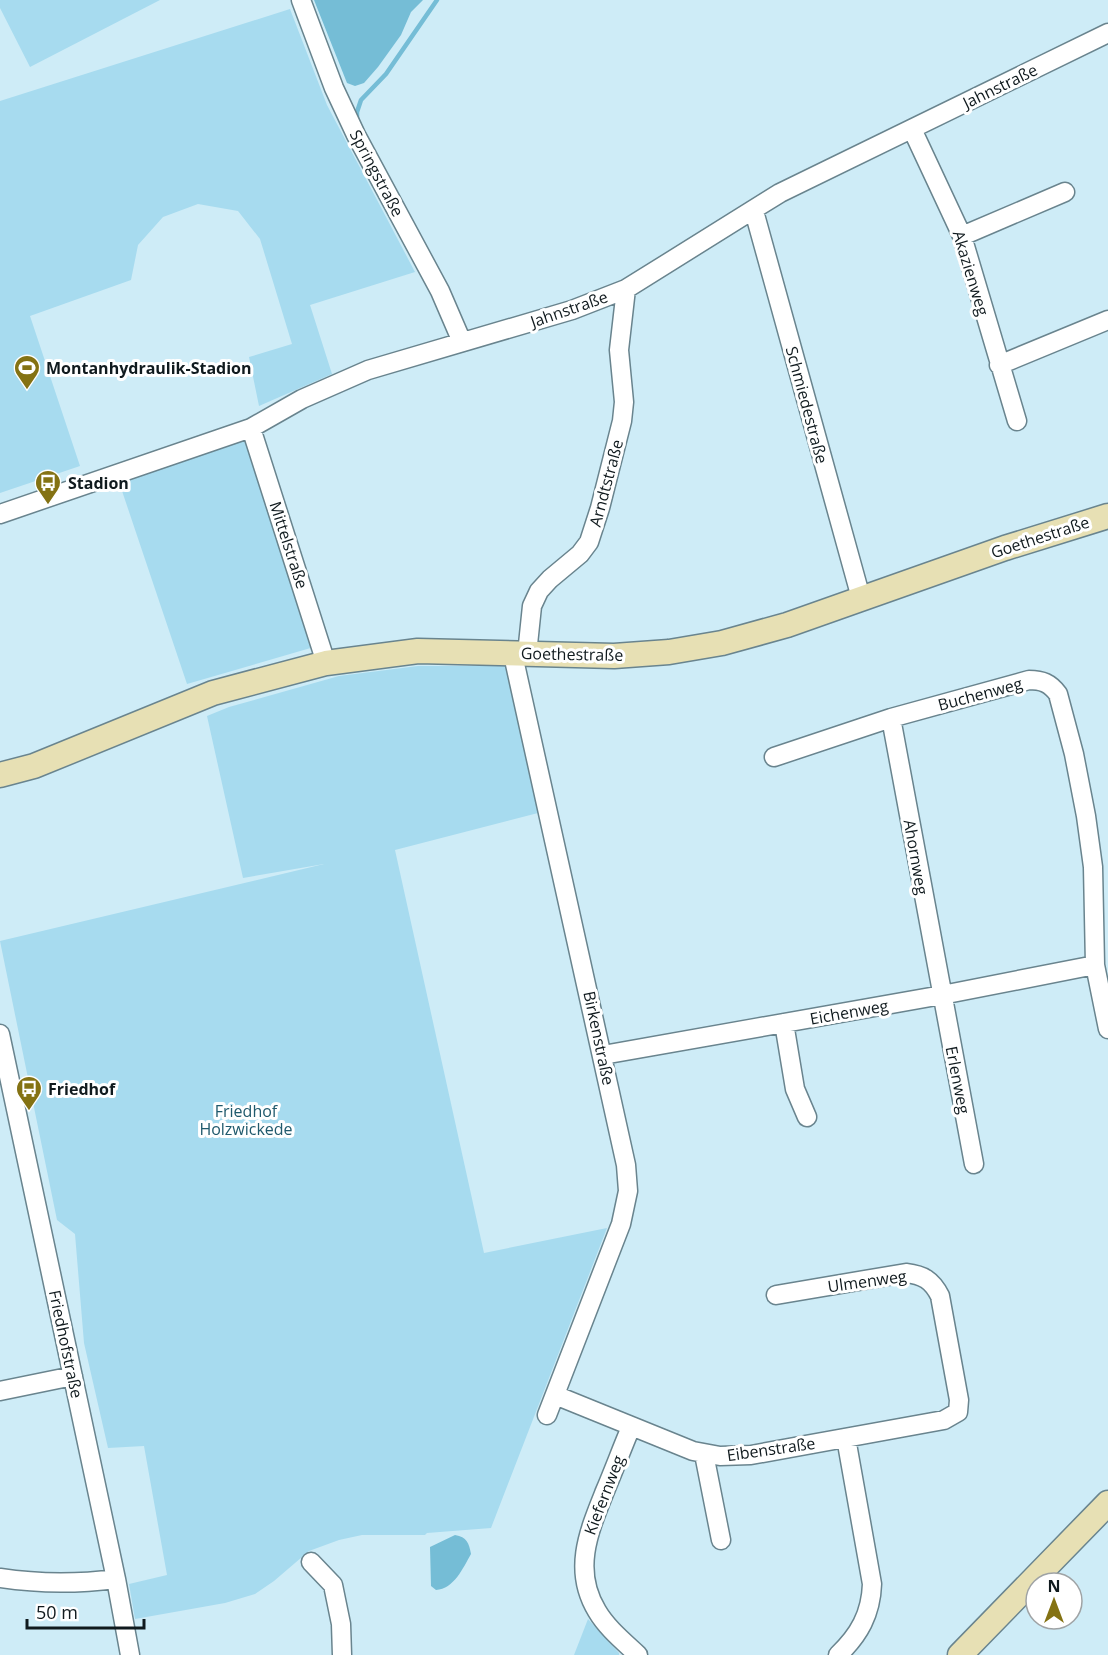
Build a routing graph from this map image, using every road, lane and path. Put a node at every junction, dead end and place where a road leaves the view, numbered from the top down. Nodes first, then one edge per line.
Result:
1 (301, 0) edge
2 (1108, 33) edge
3 (912, 129) junction
4 (1065, 192) dead end
5 (754, 211) junction
6 (962, 236) junction
7 (626, 289) junction
8 (1108, 320) edge
9 (462, 342) junction
10 (999, 365) junction
11 (1017, 421) dead end
12 (251, 428) junction
13 (0, 514) edge
14 (1108, 516) edge
15 (861, 598) junction
16 (521, 653) junction
17 (326, 663) junction
18 (891, 718) junction
19 (774, 757) dead end
20 (34, 766) junction
21 (0, 775) edge
22 (0, 785) edge
23 (1095, 965) junction
24 (942, 995) junction
25 (784, 1023) junction
26 (1108, 1029) edge
27 (0, 1034) edge
28 (603, 1055) junction
29 (807, 1117) dead end
30 (974, 1164) dead end
31 (776, 1295) dead end
32 (73, 1376) junction
33 (0, 1391) edge
34 (555, 1395) junction
35 (958, 1412) joint
36 (547, 1415) dead end
37 (631, 1426) junction
38 (846, 1437) junction
39 (704, 1454) junction
40 (1108, 1503) edge
41 (722, 1540) dead end
42 (311, 1562) dead end
43 (0, 1578) edge
44 (116, 1579) junction
45 (130, 1655) edge
46 (342, 1655) edge
47 (638, 1655) edge
48 (838, 1655) edge
49 (960, 1655) edge

1 - 9 street, Springstraße
2 - 3 street, Jahnstraße
3 - 5 street, Jahnstraße
3 - 6 street, Akazienweg
4 - 6 street
5 - 7 street, Jahnstraße
5 - 15 street, Schmiedestraße
6 - 10 street, Akazienweg
7 - 9 street, Jahnstraße
7 - 16 street, Arndtstraße
8 - 10 street
9 - 12 street, Jahnstraße
10 - 11 street, Akazienweg
12 - 13 street, Jahnstraße
12 - 17 street, Mittelstraße
14 - 15 main road, Goethestraße
15 - 16 main road, Goethestraße
16 - 17 main road, Goethestraße
16 - 28 street, Birkenstraße
17 - 20 main road, Goethestraße
18 - 19 street, Buchenweg
18 - 23 street, Buchenweg
18 - 24 street, Ahornweg
20 - 21 main road, Goethestraße
20 - 22 main road, Goethestraße
23 - 24 street, Eichenweg
23 - 26 street
24 - 25 street, Eichenweg
24 - 30 street, Erlenweg
25 - 28 street, Eichenweg
25 - 29 street
27 - 32 street, Friedhofstraße
28 - 34 street, Birkenstraße
31 - 35 street, Ulmenweg
32 - 33 street
32 - 44 street, Friedhofstraße
34 - 36 street, Birkenstraße
34 - 37 street, Eibenstraße
35 - 38 street, Eibenstraße
37 - 39 street, Eibenstraße
37 - 47 street, Kiefernweg
38 - 39 street, Eibenstraße
38 - 48 street
39 - 41 street
40 - 49 main road
42 - 46 street
43 - 44 street
44 - 45 street, Friedhofstraße

